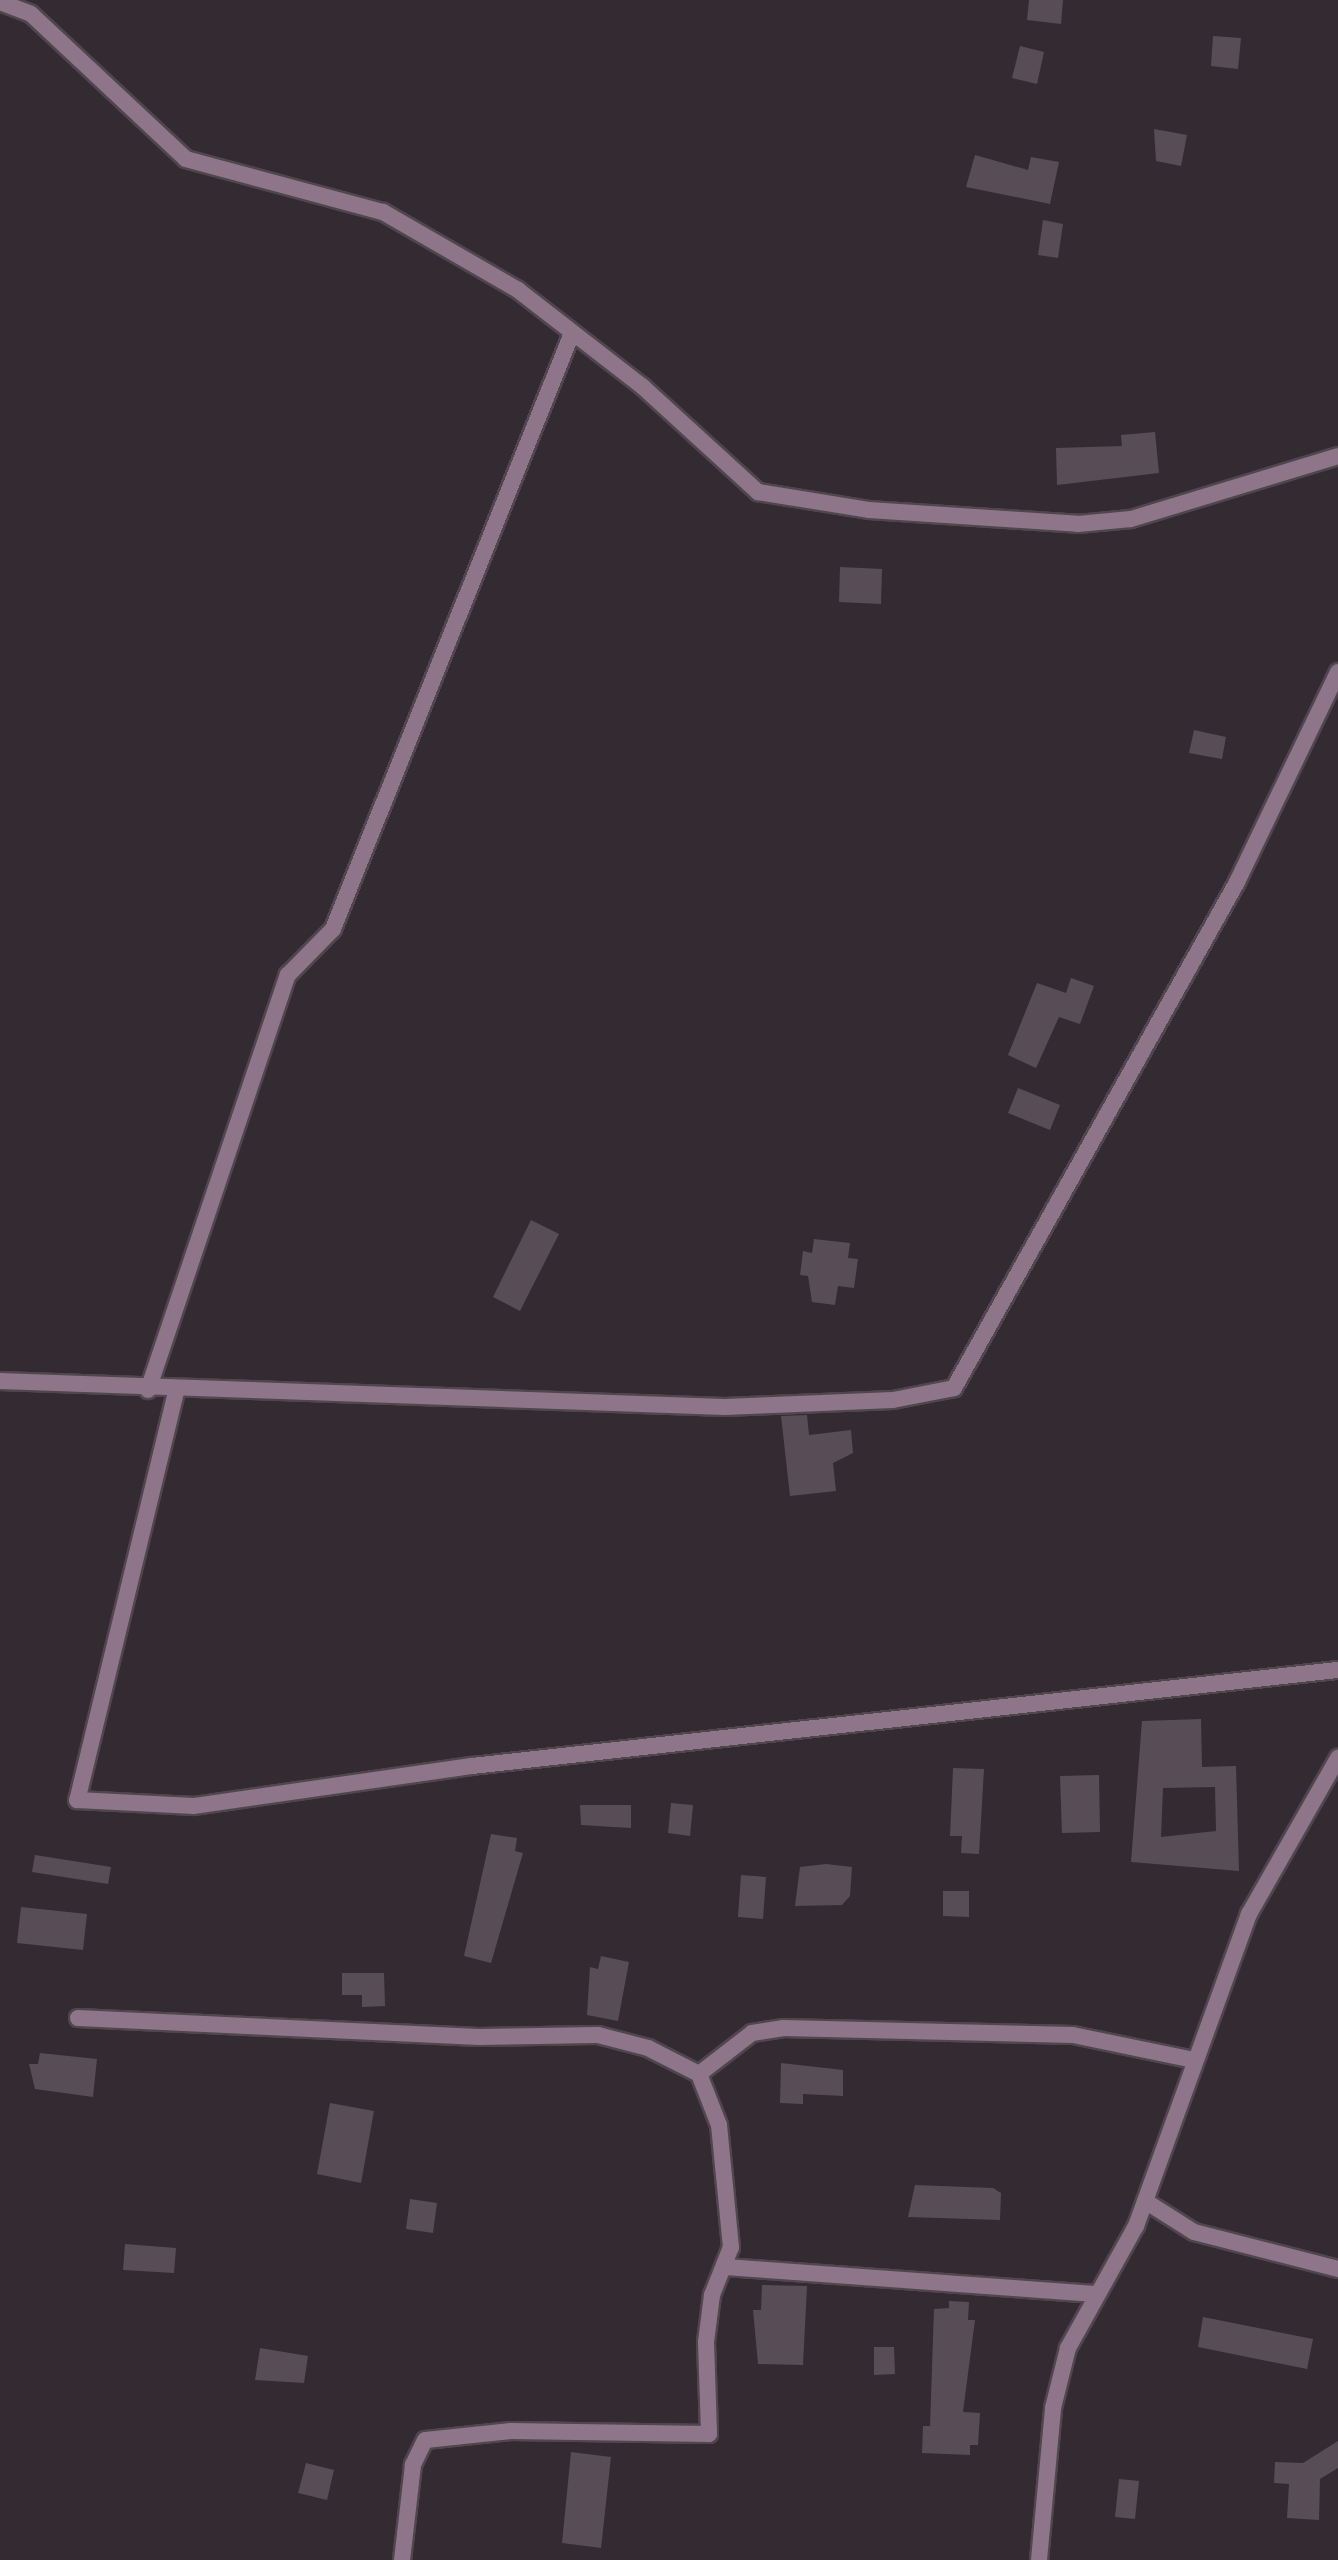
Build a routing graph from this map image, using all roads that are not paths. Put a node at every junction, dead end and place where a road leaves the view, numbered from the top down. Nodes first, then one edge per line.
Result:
1 (0, 2) edge
2 (572, 333) junction
3 (1338, 456) edge
4 (1338, 672) edge
5 (0, 1381) edge
6 (148, 1390) junction
7 (176, 1392) junction
8 (1338, 1670) edge
9 (1338, 1758) edge
10 (78, 2018) dead end
11 (1194, 2060) junction
12 (699, 2074) junction
13 (1145, 2201) junction
14 (727, 2267) junction
15 (1338, 2269) edge
16 (1094, 2294) junction
17 (402, 2560) edge
18 (1039, 2560) edge

1 - 2 street
2 - 3 street
2 - 6 street
4 - 7 street
5 - 6 street
6 - 7 street
7 - 8 street
9 - 11 street
10 - 12 street
11 - 12 street
11 - 13 street
12 - 14 street
13 - 15 street
13 - 16 street
14 - 16 street
14 - 17 street
16 - 18 street

